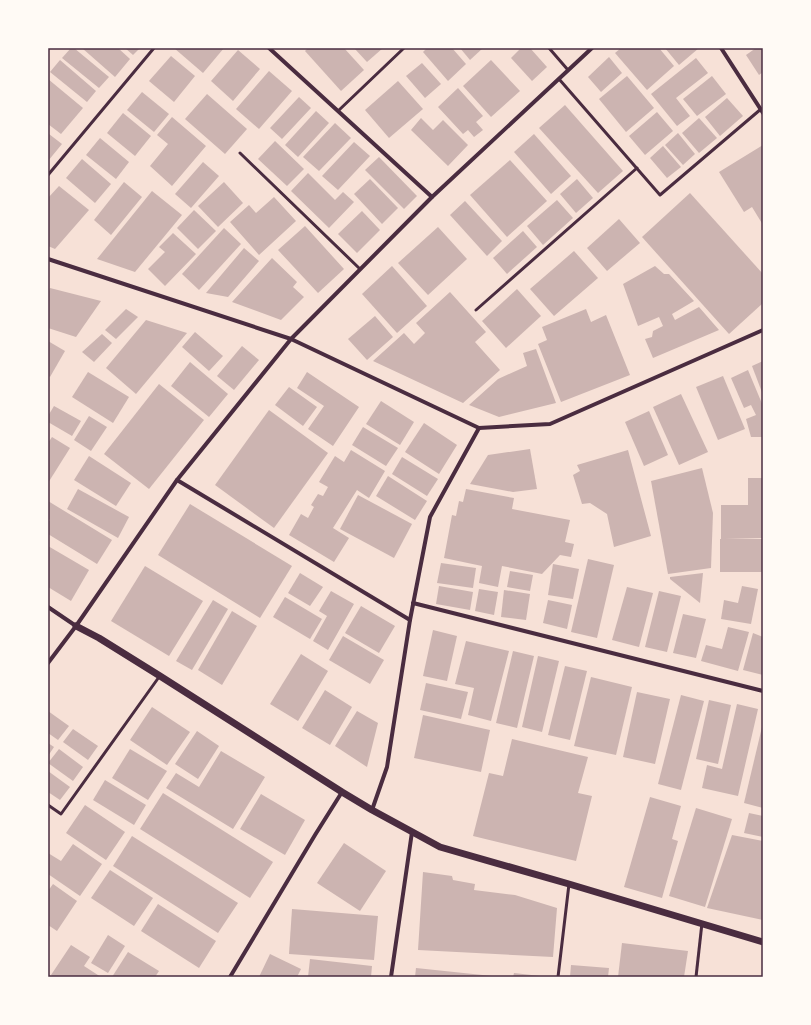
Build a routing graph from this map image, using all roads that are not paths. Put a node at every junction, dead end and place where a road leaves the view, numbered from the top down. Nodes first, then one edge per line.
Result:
1 (154, 48) edge
2 (269, 48) edge
3 (404, 48) edge
4 (549, 48) edge
5 (592, 48) edge
6 (721, 48) edge
7 (568, 70) junction
8 (559, 79) junction
9 (338, 111) junction
10 (762, 111) edge
11 (240, 153) dead end
12 (637, 168) junction
13 (48, 175) edge
14 (432, 197) junction
15 (48, 259) edge
16 (360, 269) junction
17 (476, 310) dead end
18 (763, 330) edge
19 (291, 340) junction
20 (479, 428) junction
21 (177, 480) junction
22 (413, 603) junction
23 (48, 607) edge
24 (410, 620) junction
25 (76, 626) junction
26 (48, 662) edge
27 (160, 676) junction
28 (763, 690) edge
29 (342, 792) junction
30 (48, 806) edge
31 (372, 810) junction
32 (412, 832) junction
33 (569, 884) junction
34 (702, 923) junction
35 (763, 942) edge
36 (230, 977) edge
37 (391, 977) edge
38 (558, 977) edge
39 (696, 977) edge

1 - 13 lane
2 - 9 street
3 - 9 lane
4 - 7 lane
5 - 7 street
6 - 10 street
7 - 8 street
8 - 12 lane
8 - 14 street
9 - 14 street
10 - 12 lane
11 - 16 lane
12 - 17 lane
14 - 16 street
15 - 19 street
16 - 19 street
18 - 20 street
19 - 20 street
19 - 21 street
20 - 22 street
21 - 24 street
21 - 25 street
22 - 24 street
22 - 28 street
23 - 25 street
24 - 31 street
25 - 26 street
25 - 27 street
27 - 29 street
27 - 30 lane
29 - 31 street
29 - 36 street
31 - 32 street
32 - 33 street
32 - 37 street
33 - 34 street
33 - 38 lane
34 - 35 street
34 - 39 lane

